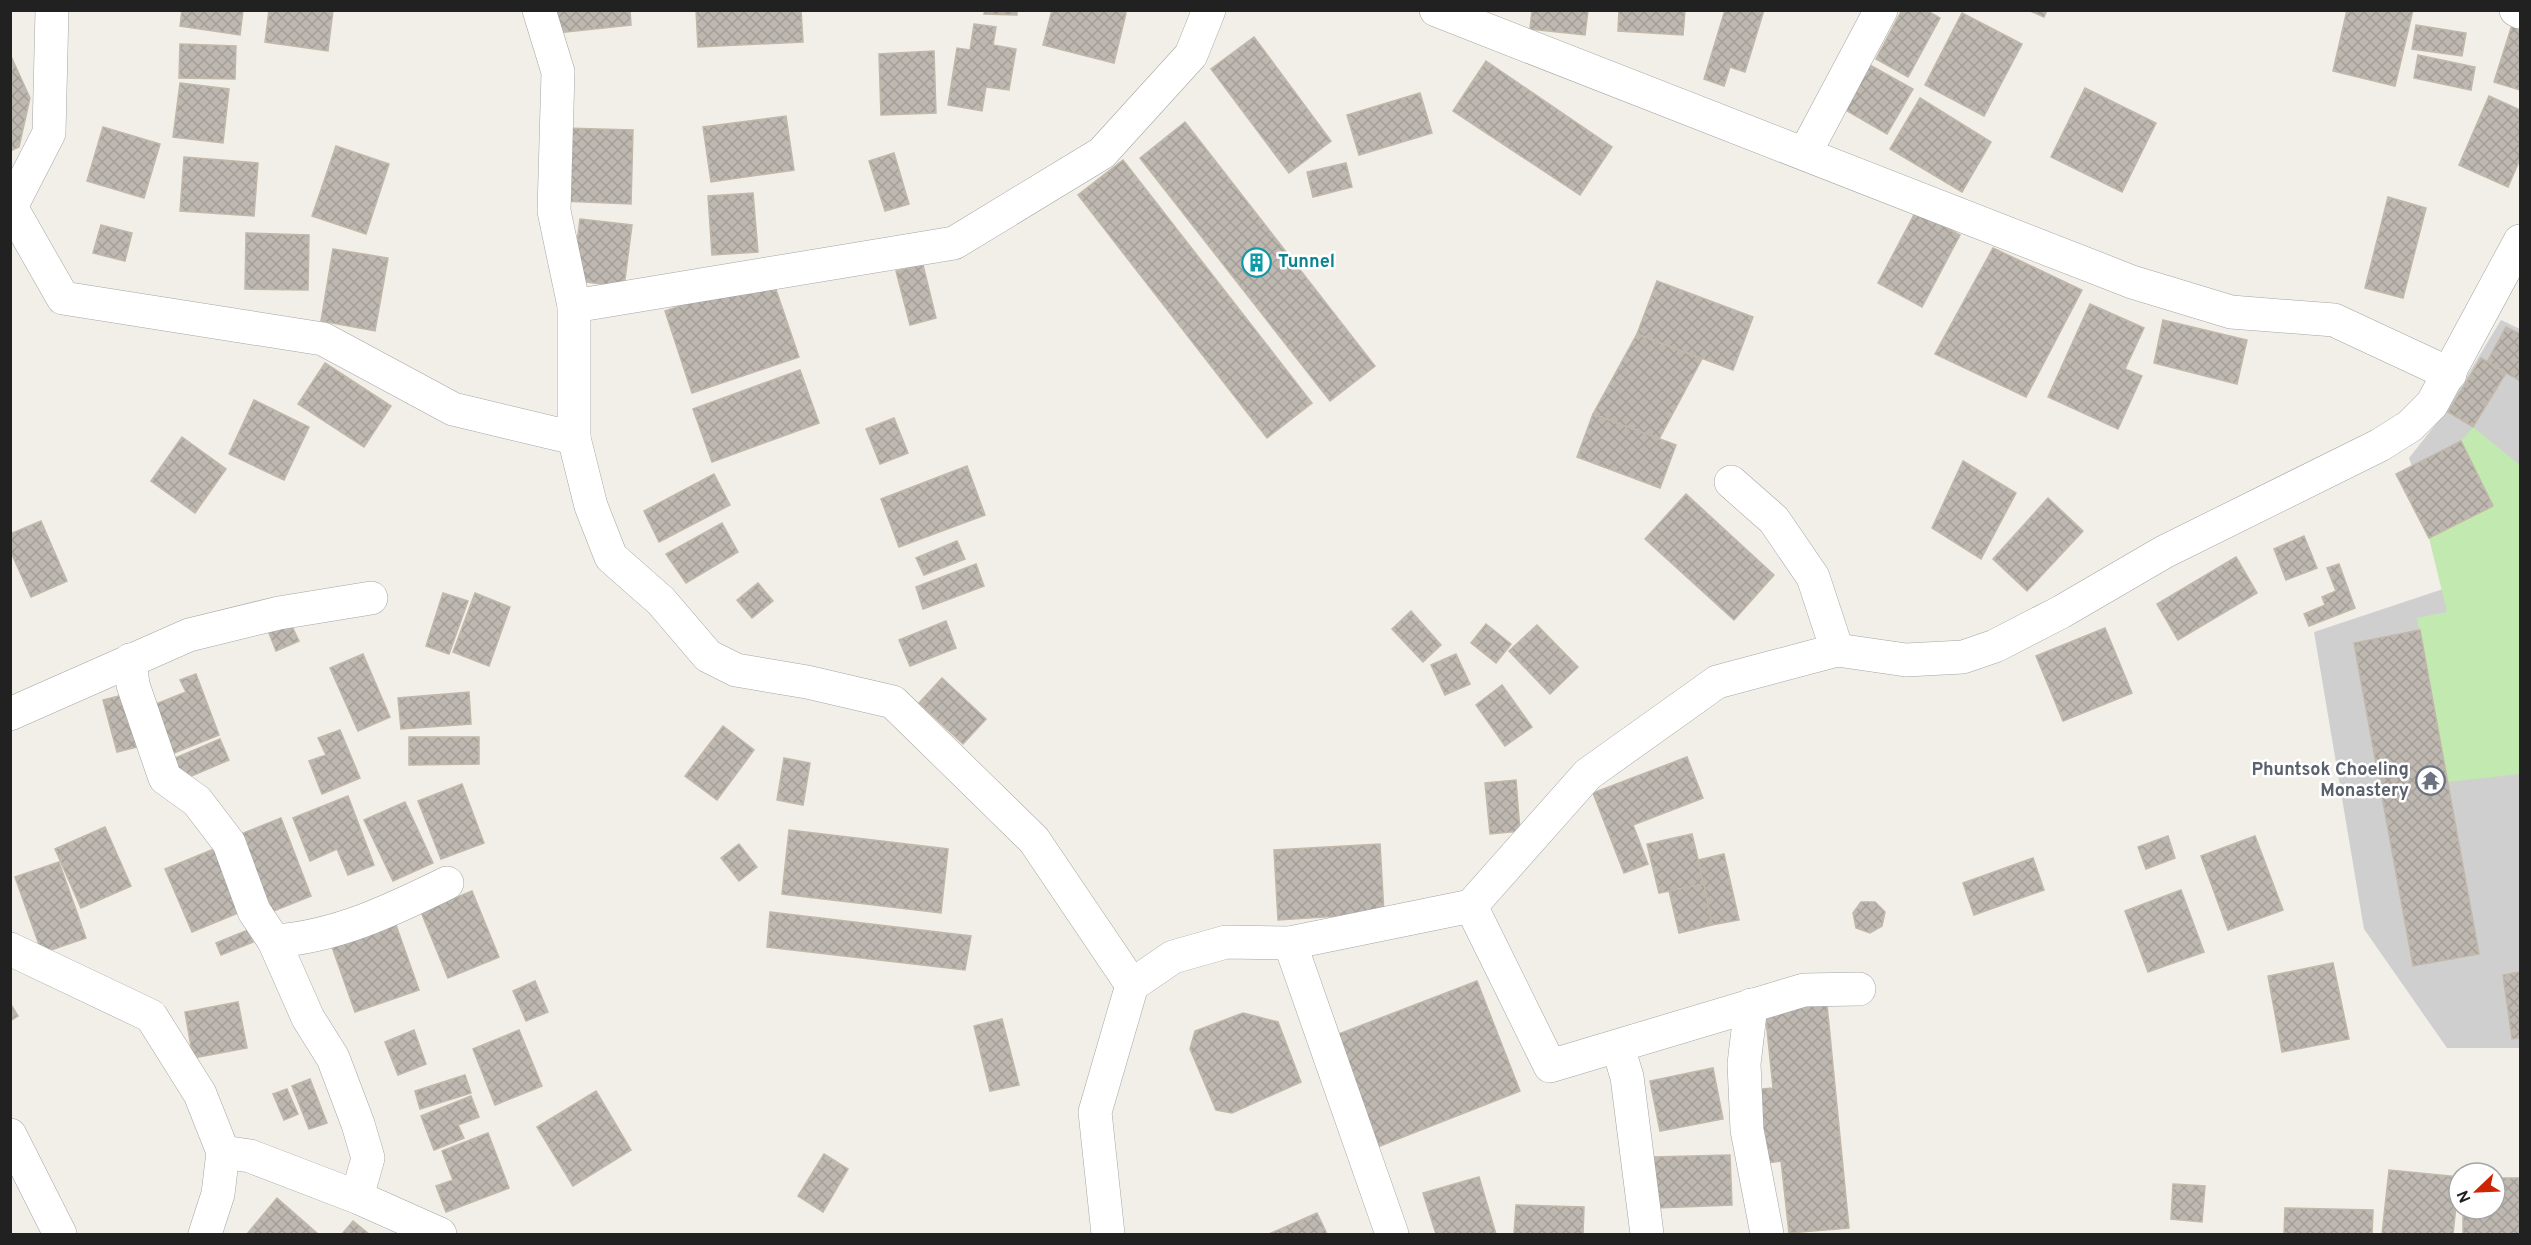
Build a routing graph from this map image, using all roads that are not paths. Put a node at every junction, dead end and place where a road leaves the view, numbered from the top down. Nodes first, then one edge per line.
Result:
1 (52, 10) edge
2 (539, 10) edge
3 (1209, 10) edge
4 (1436, 10) edge
5 (1881, 10) edge
6 (1502, 23) edge
7 (1805, 153) junction
8 (11, 206) edge
9 (2520, 241) edge
10 (574, 306) junction
11 (2450, 374) junction
12 (573, 438) junction
13 (1731, 482) dead end
14 (371, 597) dead end
15 (1837, 650) junction
16 (130, 660) junction
17 (10, 714) edge
18 (447, 884) dead end
19 (1471, 906) junction
20 (274, 941) junction
21 (1290, 943) junction
22 (10, 949) edge
23 (1132, 985) junction
24 (1858, 989) dead end
25 (1751, 1005) junction
26 (1618, 1047) junction
27 (10, 1135) edge
28 (223, 1152) junction
29 (357, 1197) junction
30 (60, 1234) edge
31 (205, 1234) edge
32 (440, 1234) edge
33 (1108, 1234) edge
34 (1392, 1234) edge
35 (1647, 1234) edge
36 (1767, 1234) edge

1 - 8 street
2 - 10 street
3 - 10 street
4 - 6 street
5 - 7 street
6 - 7 street
7 - 11 street
8 - 12 street
9 - 11 street
10 - 12 street
11 - 15 street
12 - 23 street
13 - 15 street
14 - 16 street
15 - 19 street
16 - 17 street
16 - 20 street
18 - 20 street
19 - 21 street
19 - 26 street
20 - 29 street
21 - 23 street
21 - 34 street
22 - 28 street
23 - 33 street
24 - 25 street
25 - 26 street
25 - 36 street
26 - 35 street
27 - 30 street
28 - 29 street
28 - 31 street
29 - 32 street

